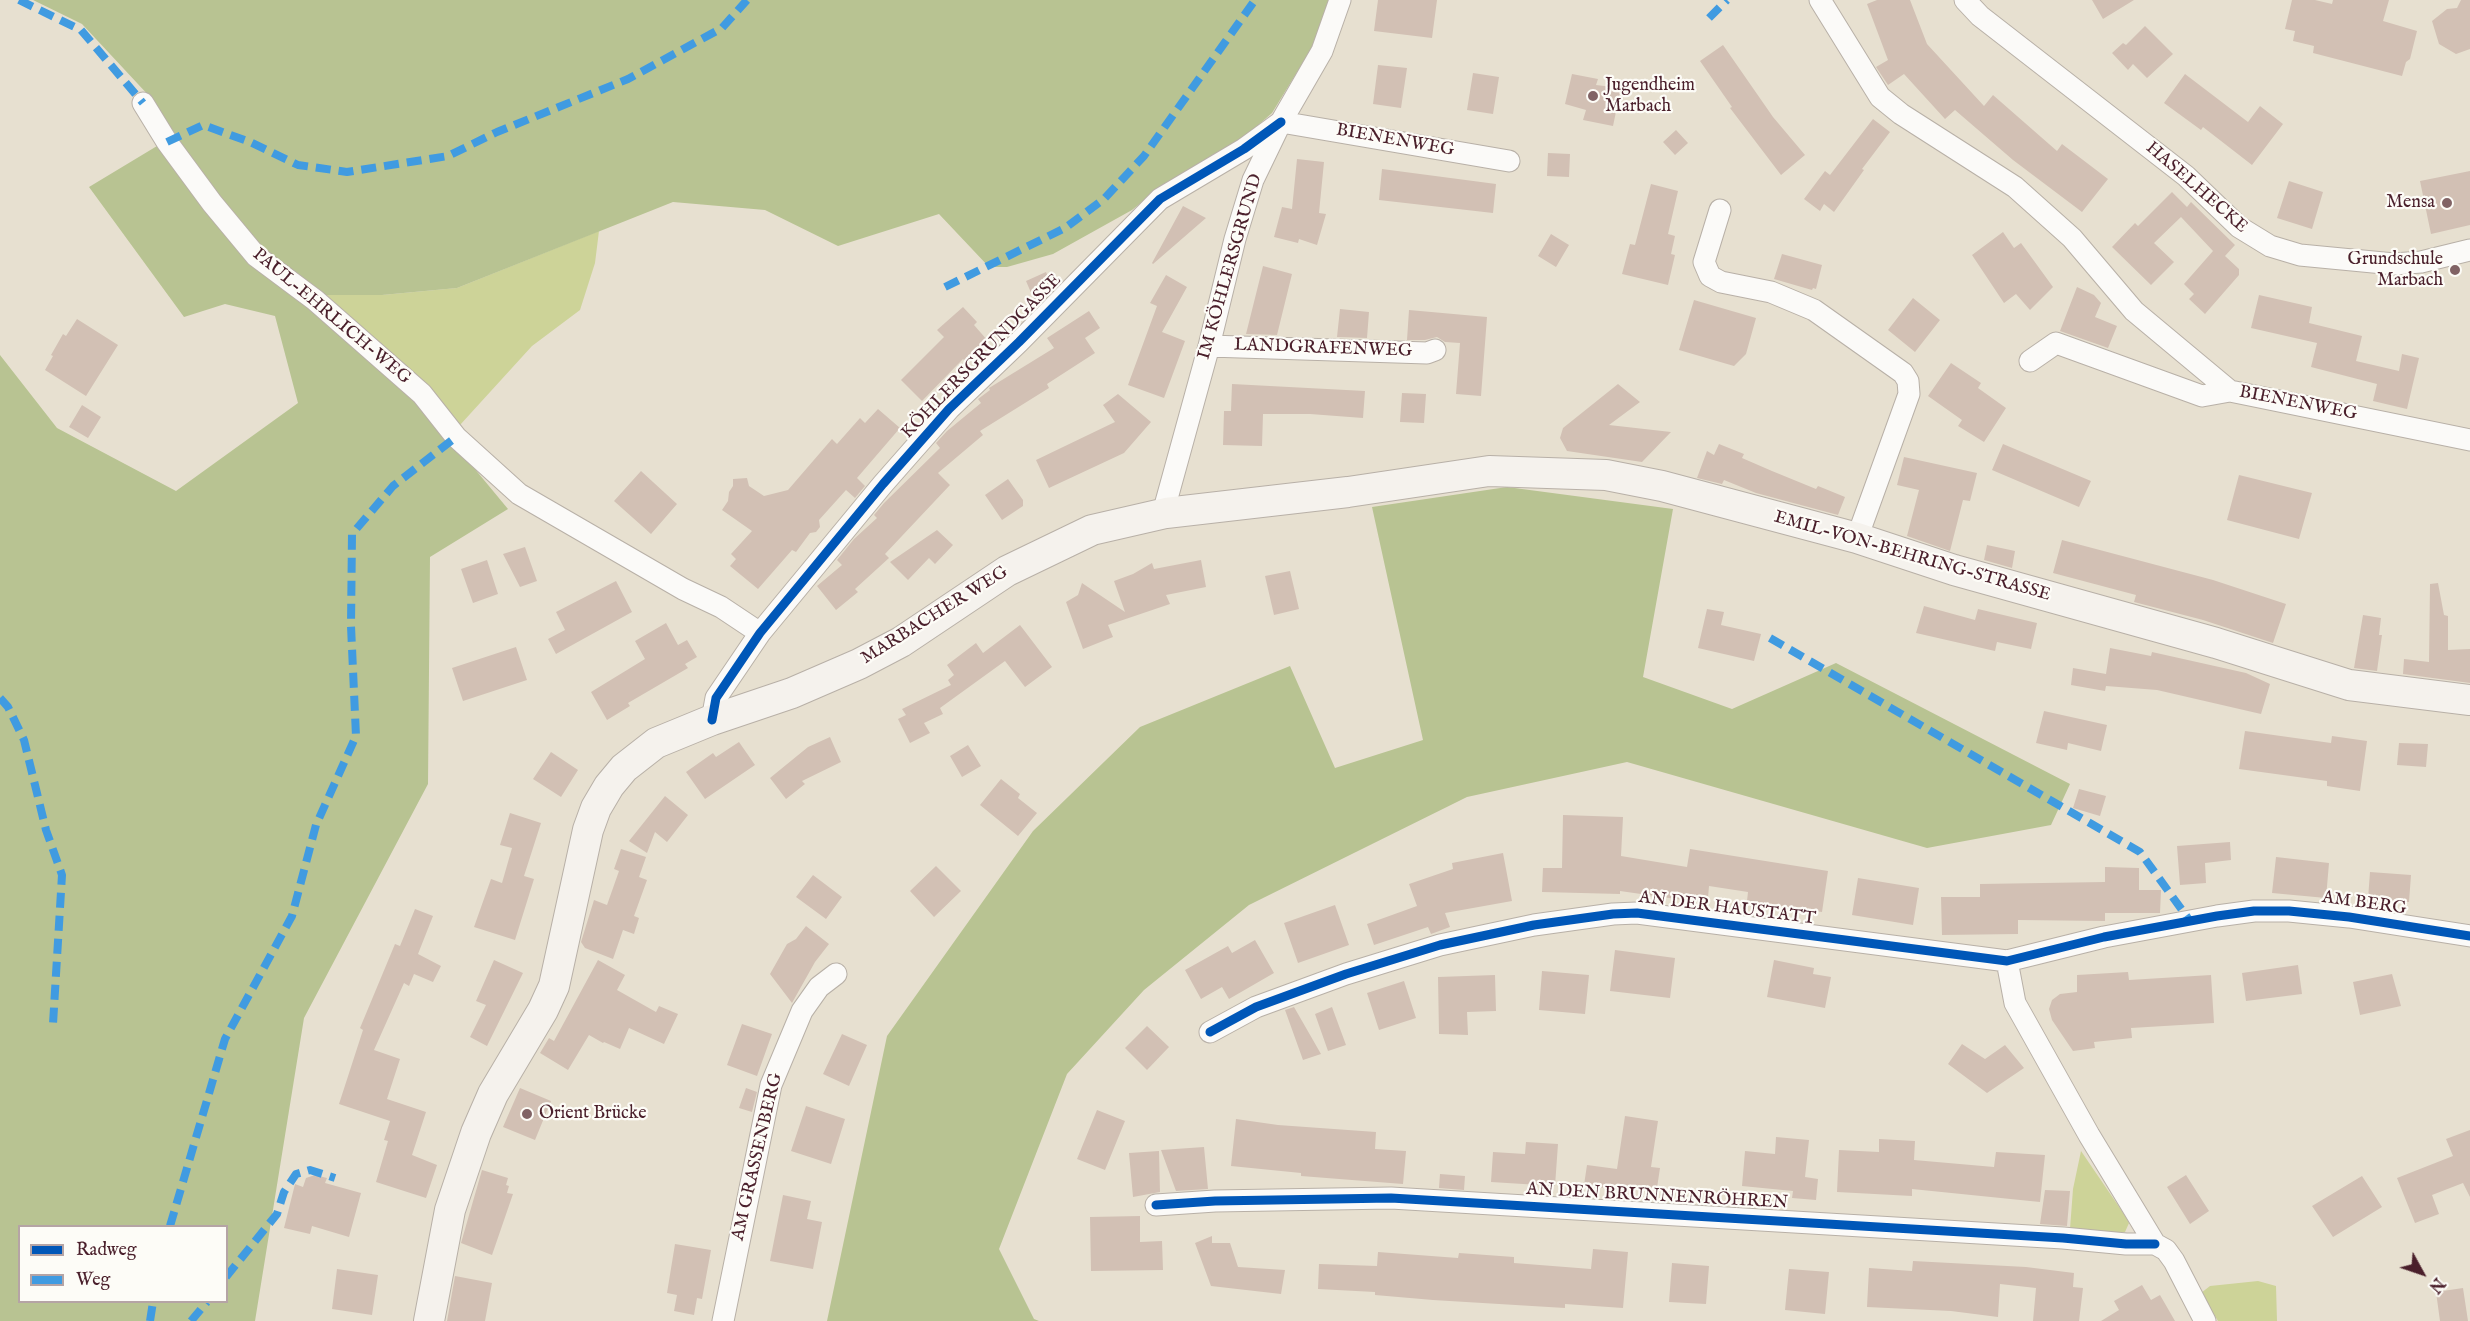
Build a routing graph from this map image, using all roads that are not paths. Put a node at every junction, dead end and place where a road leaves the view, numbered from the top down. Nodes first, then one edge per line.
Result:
1 (1340, 0) edge
2 (1820, 0) edge
3 (1965, 0) edge
4 (143, 103) dead end
5 (1281, 122) junction
6 (1509, 161) dead end
7 (1720, 210) dead end
8 (2470, 250) edge
9 (1209, 346) junction
10 (1435, 350) dead end
11 (2030, 361) dead end
12 (2230, 391) junction
13 (2470, 440) edge
14 (1348, 492) joint
15 (1166, 513) junction
16 (1857, 538) junction
17 (760, 633) junction
18 (2470, 700) edge
19 (712, 720) junction
20 (2254, 911) joint
21 (2470, 936) edge
22 (2007, 960) junction
23 (836, 974) dead end
24 (1210, 1032) dead end
25 (1156, 1205) dead end
26 (2155, 1244) junction
27 (429, 1321) edge
28 (723, 1321) edge
29 (2205, 1321) edge

1 - 5 street, IM KÖHLERSGRUND
2 - 12 street
3 - 8 street, HASELHECKE
4 - 17 street, PAUL-EHRLICH-WEG
5 - 6 street, BIENENWEG
5 - 9 street, IM KÖHLERSGRUND
5 - 17 street, KÖHLERSGRUNDGASSE
7 - 16 street
9 - 10 street, LANDGRAFENWEG
9 - 15 street, IM KÖHLERSGRUND
11 - 12 street, BIENENWEG
12 - 13 street, BIENENWEG
14 - 15 main road, MARBACHER WEG
14 - 16 main road, EMIL-VON-BEHRING-STRASSE
15 - 19 main road, MARBACHER WEG
16 - 18 main road, EMIL-VON-BEHRING-STRASSE
17 - 19 street, KÖHLERSGRUNDGASSE
19 - 27 main road, MARBACHER WEG
20 - 21 street, AM BERG
20 - 22 street, AN DER HAUSTATT
22 - 24 street, AN DER HAUSTATT
22 - 26 street
23 - 28 street, AM GRASSENBERG
25 - 26 street, AN DEN BRUNNENRÖHREN
26 - 29 street

